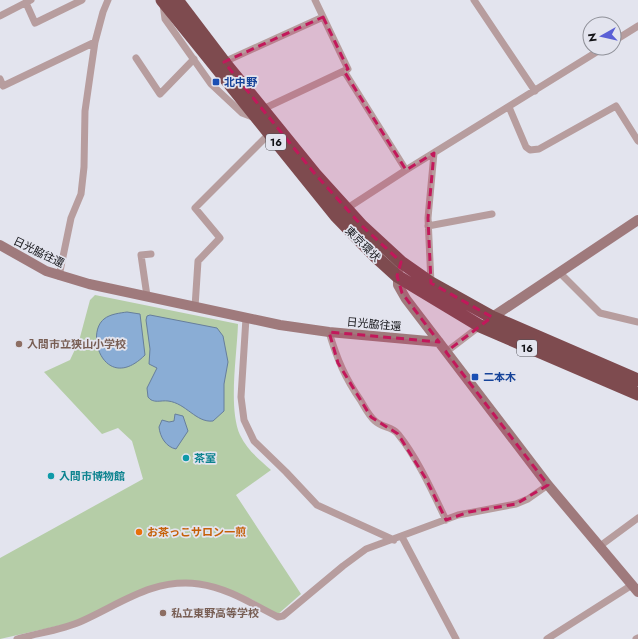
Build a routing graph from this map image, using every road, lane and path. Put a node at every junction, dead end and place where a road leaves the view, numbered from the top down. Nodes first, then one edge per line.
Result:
1 (82, 0) edge
2 (108, 0) edge
3 (162, 0) edge
4 (177, 0) edge
5 (315, 0) edge
6 (474, 0) edge
7 (29, 1) edge
8 (0, 16) edge
9 (323, 17) junction
10 (638, 26) edge
11 (622, 36) edge
12 (95, 42) junction
13 (590, 56) edge
14 (136, 58) dead end
15 (194, 59) junction
16 (224, 62) junction
17 (344, 71) junction
18 (0, 79) edge
19 (535, 91) junction
20 (509, 107) junction
21 (260, 114) junction
22 (270, 134) junction
23 (638, 141) edge
24 (434, 153) junction
25 (406, 170) junction
26 (346, 208) junction
27 (492, 214) dead end
28 (638, 220) edge
29 (428, 226) junction
30 (0, 246) edge
31 (151, 254) dead end
32 (401, 262) junction
33 (559, 272) junction
34 (59, 276) junction
35 (397, 276) junction
36 (431, 283) junction
37 (147, 296) junction
38 (195, 307) junction
39 (492, 317) junction
40 (246, 318) junction
41 (638, 322) edge
42 (480, 326) junction
43 (329, 332) junction
44 (439, 342) junction
45 (446, 352) junction
46 (638, 380) edge
47 (638, 394) edge
48 (548, 486) junction
49 (638, 518) edge
50 (446, 520) junction
51 (398, 538) junction
52 (600, 546) junction
53 (635, 588) edge
54 (17, 639) edge
55 (456, 639) edge
56 (547, 639) edge

1 - 7 street
2 - 12 street
3 - 15 street
3 - 21 highway, 東京環状 / 16
4 - 16 highway, 東京環状 / 16
5 - 9 street
6 - 19 street
7 - 8 street
9 - 16 street
9 - 17 street
10 - 11 street
12 - 18 street
12 - 34 street
13 - 19 street
14 - 15 street
15 - 21 street
16 - 21 highway, 東京環状 / 16
17 - 21 street
17 - 25 street
19 - 20 street
20 - 23 street
20 - 24 street
21 - 22 highway, 東京環状 / 16
21 - 26 highway, 東京環状 / 16
22 - 35 highway, 東京環状 / 16
22 - 38 street
24 - 25 street
24 - 29 street
25 - 26 street
26 - 32 highway, 東京環状 / 16
27 - 29 street
28 - 33 street
29 - 36 street
30 - 34 street, 日光脇往還
31 - 37 street
32 - 35 street
32 - 36 highway, 東京環状 / 16
33 - 39 street
33 - 41 street
34 - 37 street, 日光脇往還
35 - 42 highway, 東京環状 / 16
35 - 44 street
36 - 39 highway, 東京環状 / 16
37 - 38 street, 日光脇往還
38 - 40 street, 日光脇往還
39 - 42 street
39 - 46 highway, 東京環状 / 16
40 - 43 street, 日光脇往還
40 - 51 street
42 - 45 street
42 - 47 highway, 東京環状 / 16
43 - 44 street, 日光脇往還
43 - 50 street
44 - 45 street
45 - 48 street
48 - 50 street
48 - 52 street
49 - 52 street
50 - 51 street
51 - 54 street
51 - 55 street
52 - 53 street
53 - 56 street

